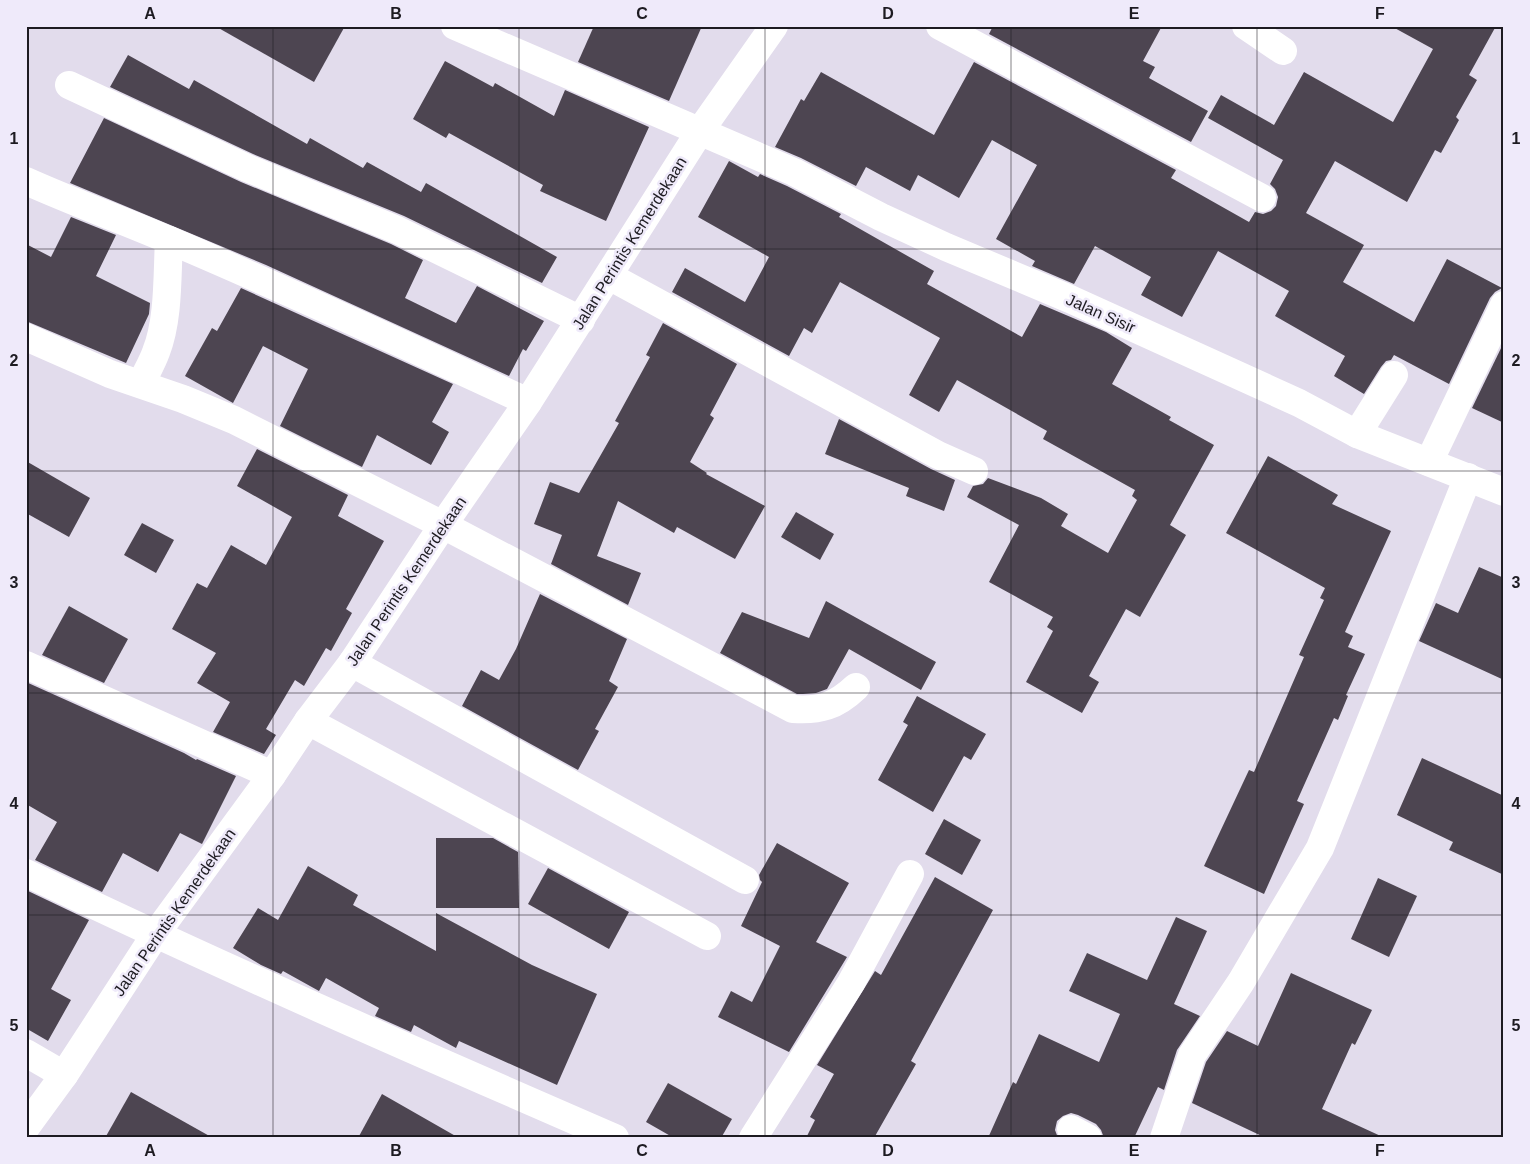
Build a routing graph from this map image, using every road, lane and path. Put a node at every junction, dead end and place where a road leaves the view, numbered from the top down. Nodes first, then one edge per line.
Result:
1 (455, 26) edge
2 (774, 26) edge
3 (940, 26) edge
4 (1246, 26) edge
5 (1283, 51) dead end
6 (69, 85) dead end
7 (700, 131) junction
8 (26, 181) edge
9 (1262, 198) dead end
10 (169, 240) junction
11 (609, 276) junction
12 (1504, 305) edge
13 (581, 320) junction
14 (26, 337) edge
15 (1394, 375) dead end
16 (141, 384) junction
17 (528, 402) junction
18 (1357, 434) junction
19 (1429, 462) junction
20 (974, 471) dead end
21 (1468, 477) junction
22 (1504, 492) edge
23 (442, 525) junction
24 (352, 663) junction
25 (26, 665) edge
26 (856, 687) dead end
27 (308, 721) junction
28 (272, 775) junction
29 (26, 873) edge
30 (910, 874) dead end
31 (745, 880) dead end
32 (155, 935) junction
33 (707, 936) dead end
34 (26, 1053) edge
35 (64, 1075) junction
36 (26, 1127) edge
37 (615, 1138) edge
38 (753, 1138) edge
39 (1164, 1138) edge

1 - 7 street, Jalan Sisir
2 - 7 street, Jalan Perintis Kemerdekaan
3 - 9 street
4 - 5 street
6 - 13 street
7 - 11 street, Jalan Perintis Kemerdekaan
7 - 18 street, Jalan Sisir
8 - 10 street
10 - 16 street
10 - 17 street
11 - 13 street, Jalan Perintis Kemerdekaan
11 - 20 street
12 - 19 street
13 - 17 street, Jalan Perintis Kemerdekaan
14 - 16 street
15 - 18 street
16 - 23 street
17 - 23 street, Jalan Perintis Kemerdekaan
18 - 19 street, Jalan Sisir
19 - 21 street, Jalan Sisir
21 - 22 street, Jalan Sisir
21 - 39 street
23 - 24 street, Jalan Perintis Kemerdekaan
23 - 26 street
24 - 27 street, Jalan Perintis Kemerdekaan
24 - 31 street
25 - 28 street
27 - 28 street, Jalan Perintis Kemerdekaan
27 - 33 street
28 - 32 street, Jalan Perintis Kemerdekaan
29 - 32 street
30 - 38 street
32 - 35 street, Jalan Perintis Kemerdekaan
32 - 37 street
34 - 35 street
35 - 36 street, Jalan Perintis Kemerdekaan

